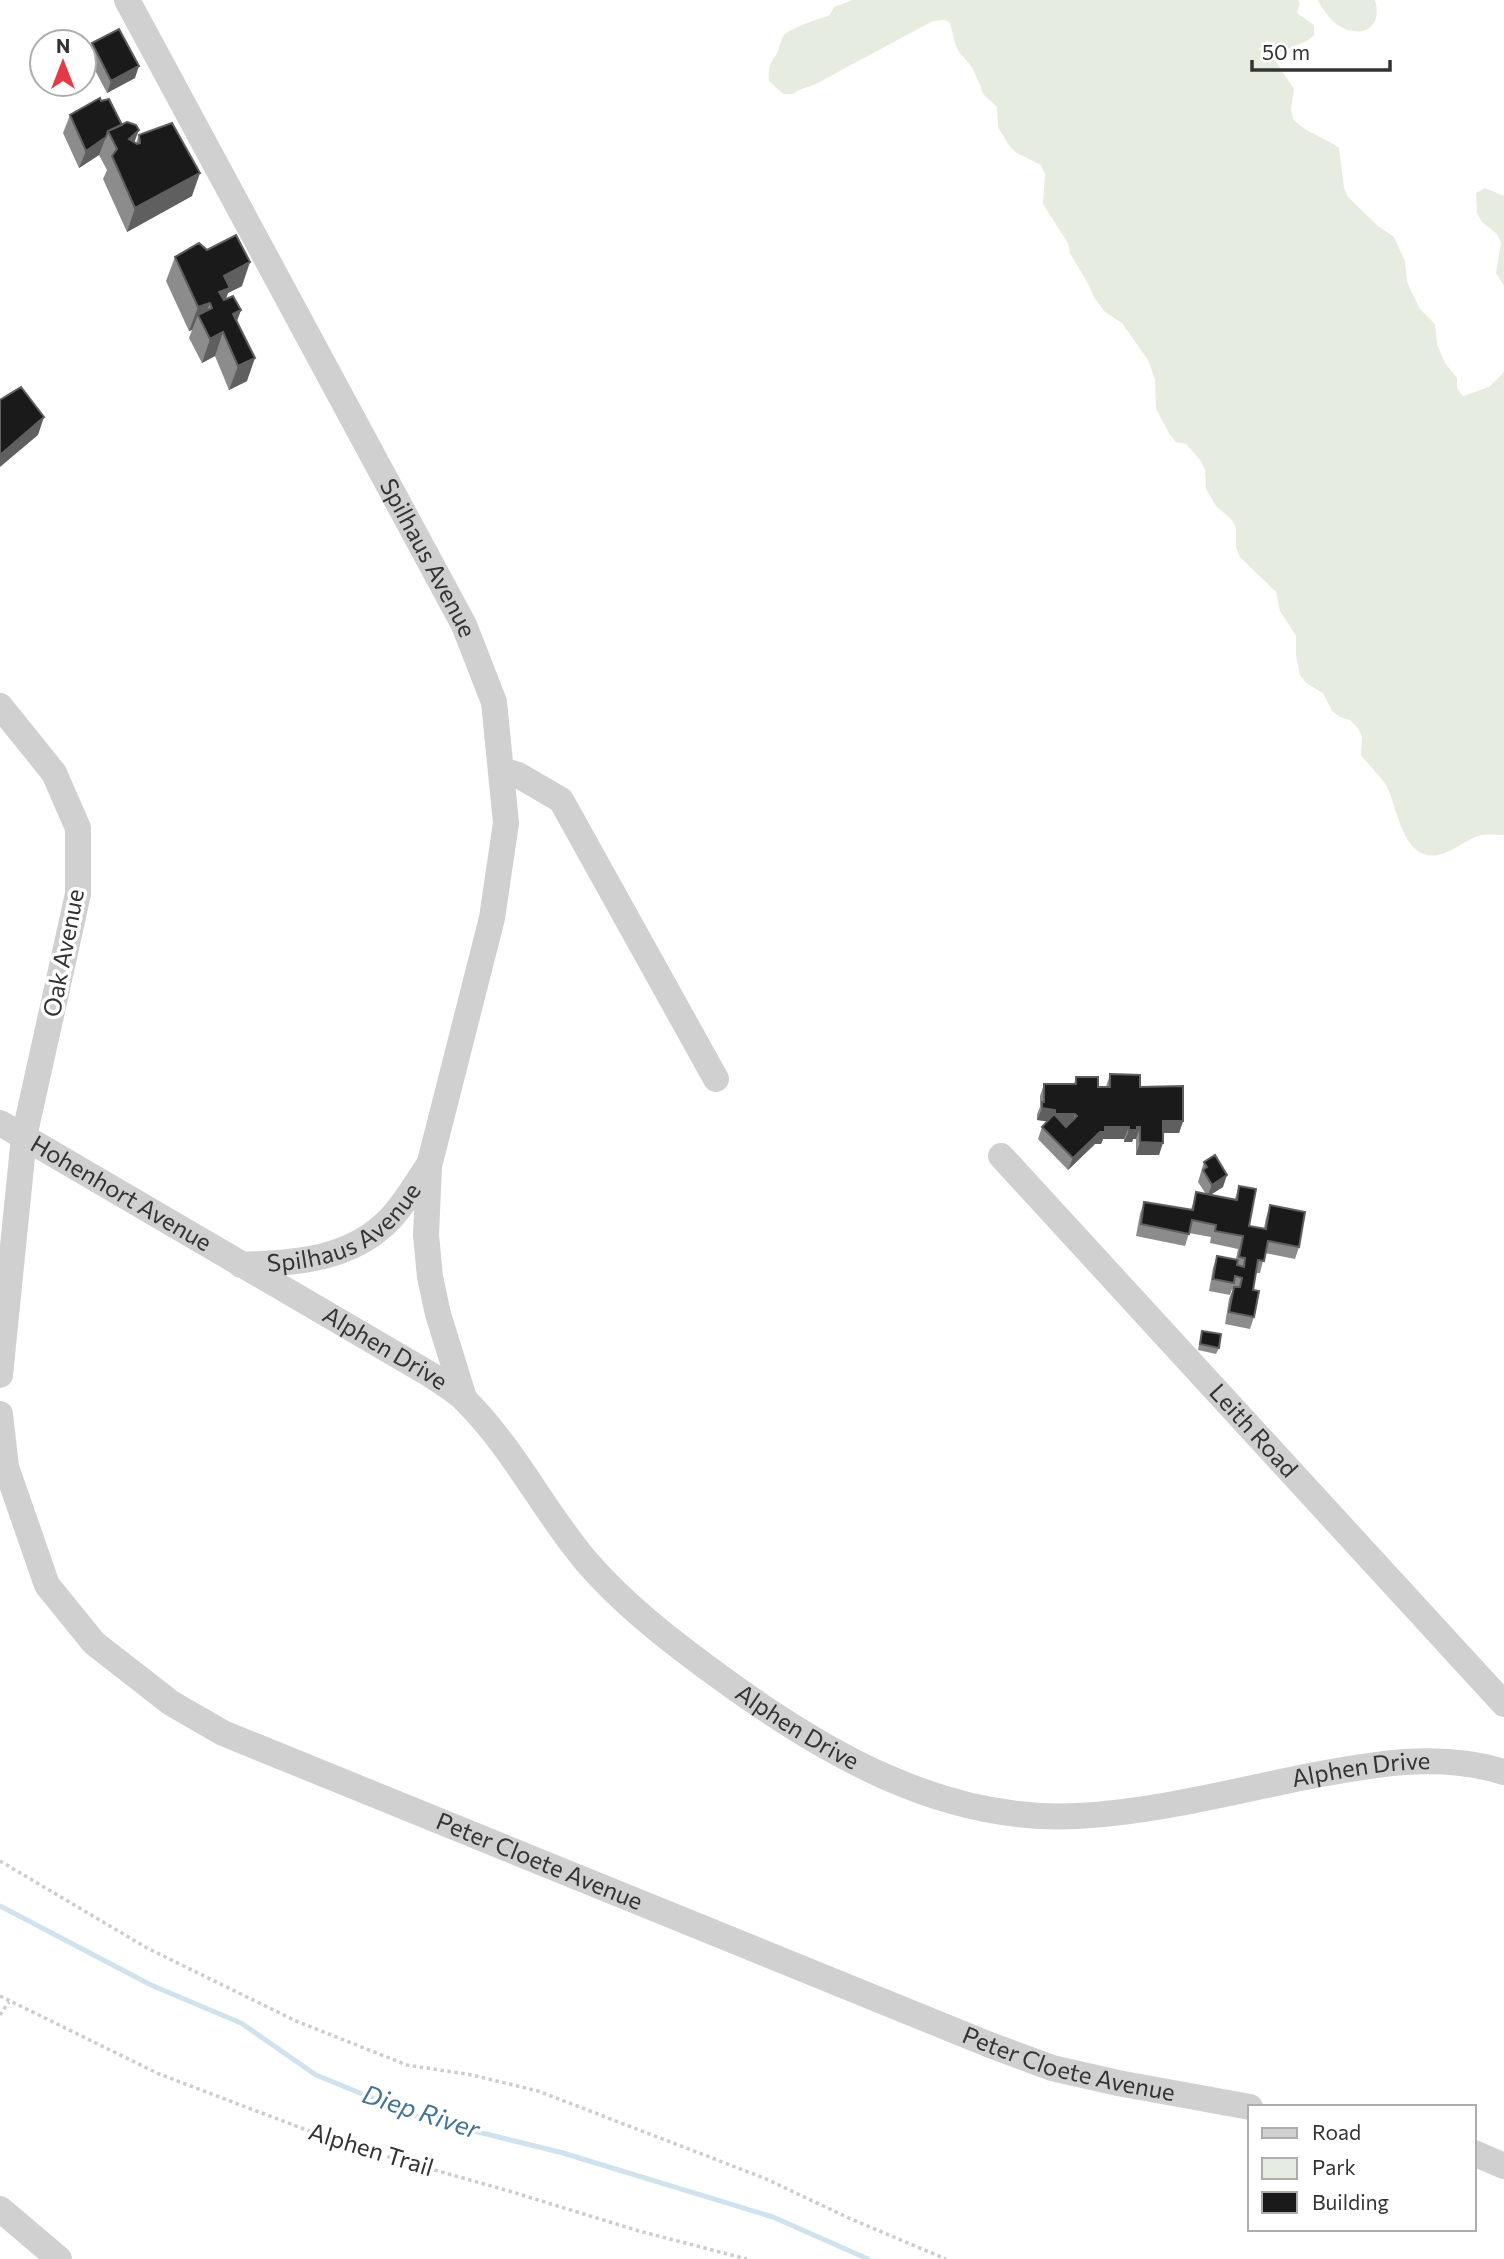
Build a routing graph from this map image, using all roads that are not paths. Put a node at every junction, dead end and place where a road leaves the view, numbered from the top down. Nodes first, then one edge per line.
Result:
1 (127, 0) edge
2 (0, 706) edge
3 (502, 770) junction
4 (716, 1079) dead end
5 (0, 1123) edge
6 (24, 1137) junction
7 (1002, 1156) dead end
8 (429, 1166) junction
9 (241, 1265) junction
10 (0, 1374) edge
11 (464, 1398) junction
12 (0, 1414) edge
13 (1504, 1704) edge
14 (1504, 1772) edge
15 (1248, 2107) edge
16 (1476, 2154) edge
17 (1504, 2166) edge
18 (0, 2209) edge
19 (59, 2259) edge

1 - 3 street, Spilhaus Avenue
2 - 6 street, Oak Avenue
3 - 4 street
3 - 8 street, Spilhaus Avenue
5 - 6 street, Hohenhort Avenue
6 - 9 street, Hohenhort Avenue
6 - 10 street
7 - 13 street, Leith Road
8 - 9 street, Spilhaus Avenue
8 - 11 street, Spilhaus Avenue
9 - 11 street, Alphen Drive
11 - 14 street, Alphen Drive
12 - 15 street, Peter Cloete Avenue
16 - 17 street
18 - 19 street

